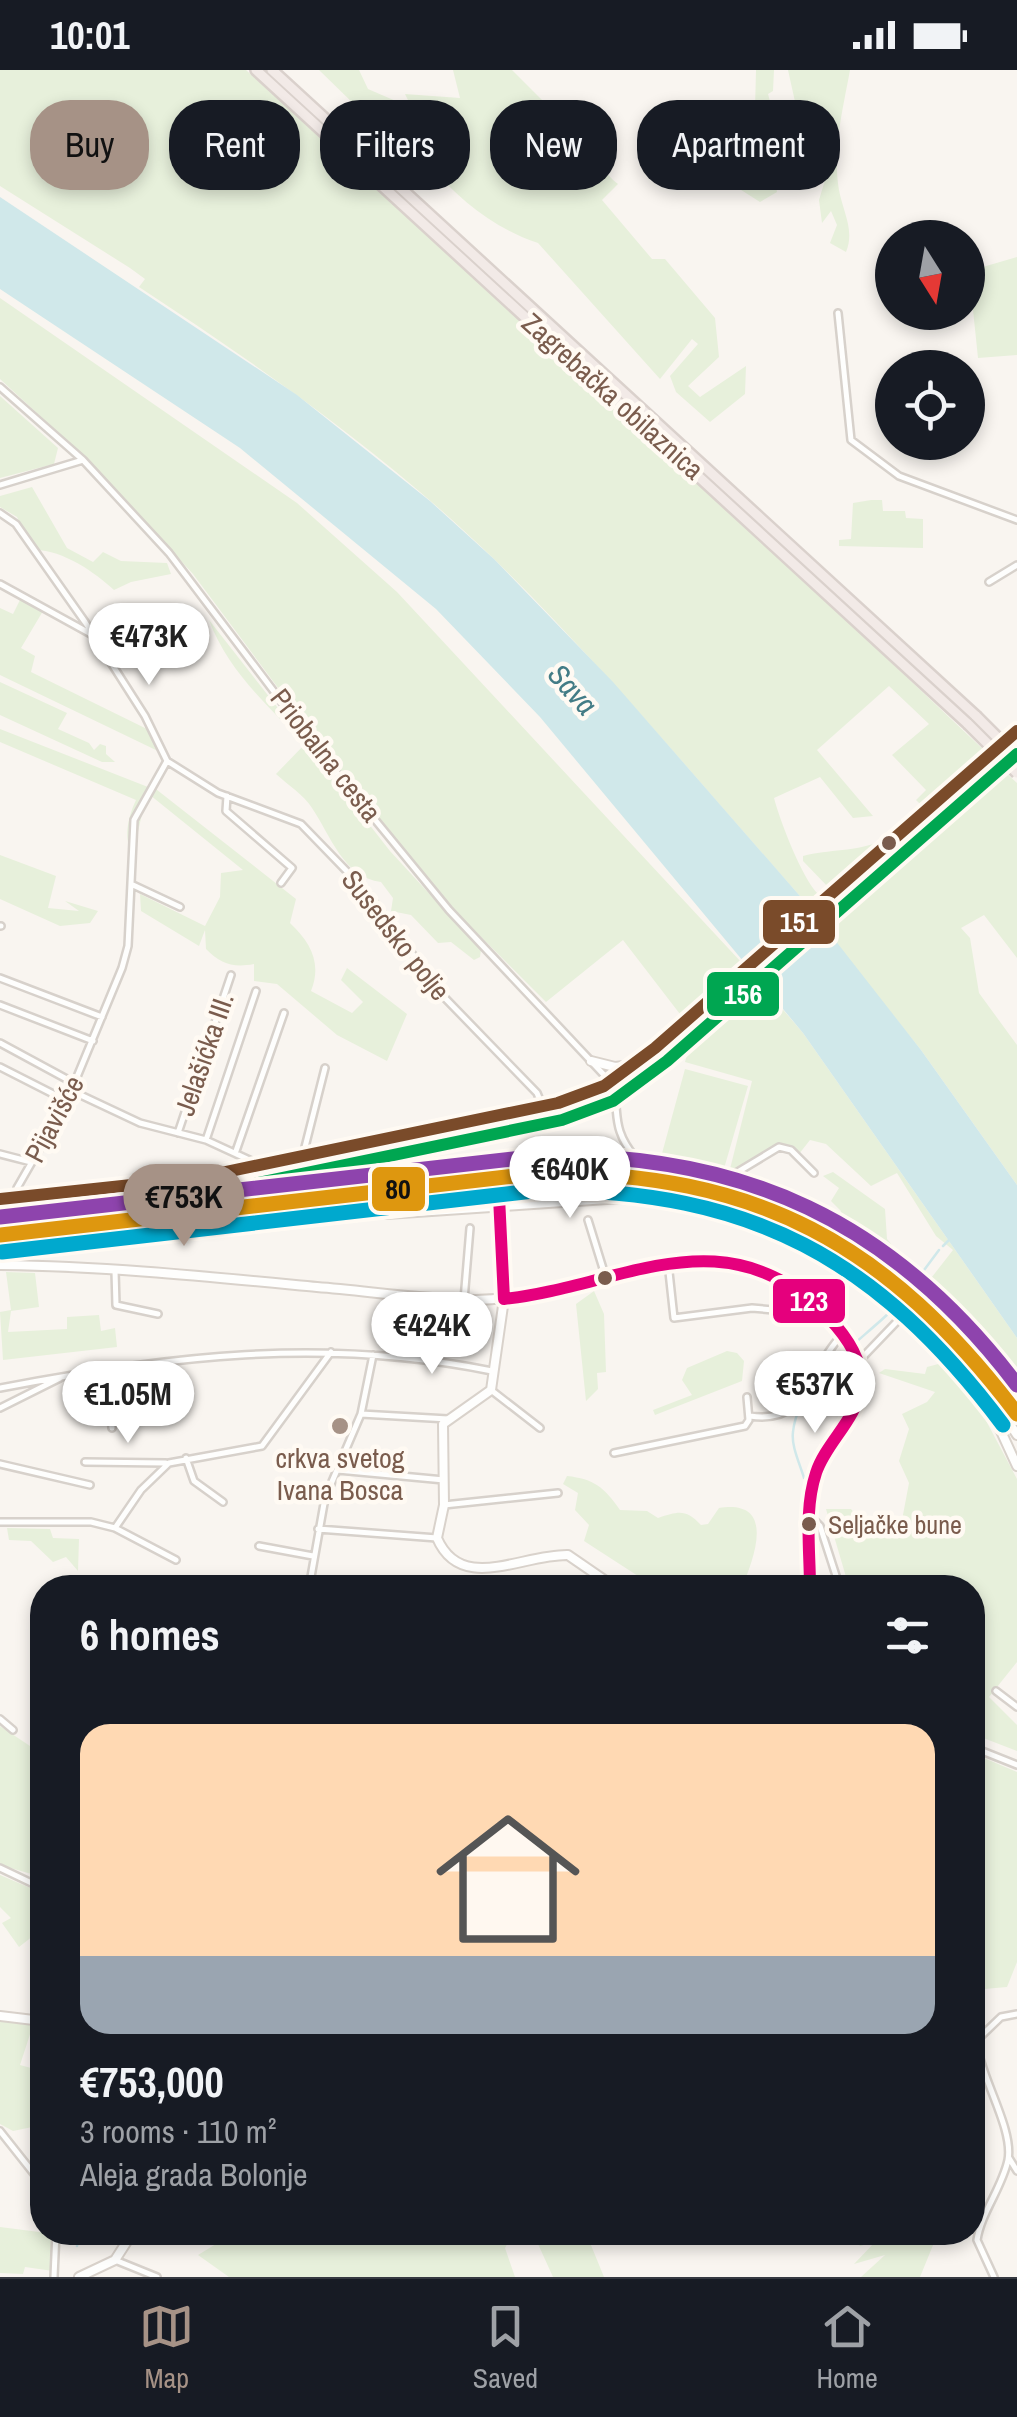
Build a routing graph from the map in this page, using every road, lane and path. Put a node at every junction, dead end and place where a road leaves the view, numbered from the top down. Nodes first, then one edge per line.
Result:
1 (256, 70) edge
2 (272, 70) edge
3 (838, 313) dead end
4 (0, 387) edge
5 (83, 460) junction
6 (0, 485) edge
7 (0, 512) edge
8 (1017, 520) edge
9 (1017, 565) edge
10 (989, 582) dead end
11 (0, 584) edge
12 (94, 636) junction
13 (972, 720) junction
14 (1017, 730) edge
15 (1017, 757) edge
16 (167, 760) junction
17 (1017, 773) edge
18 (227, 796) junction
19 (282, 883) dead end
20 (132, 884) junction
21 (180, 907) dead end
22 (231, 975) dead end
23 (0, 978) edge
24 (256, 992) dead end
25 (0, 1004) edge
26 (284, 1014) dead end
27 (102, 1018) junction
28 (93, 1042) junction
29 (0, 1043) edge
30 (592, 1060) junction
31 (636, 1064) junction
32 (0, 1067) edge
33 (325, 1068) dead end
34 (611, 1084) junction
35 (73, 1087) junction
36 (67, 1102) junction
37 (542, 1106) junction
38 (178, 1133) junction
39 (206, 1140) junction
40 (236, 1152) junction
41 (0, 1154) edge
42 (302, 1155) junction
43 (32, 1162) junction
44 (258, 1164) junction
45 (814, 1173) dead end
46 (17, 1197) junction
47 (0, 1198) edge
48 (499, 1202) junction
49 (588, 1220) dead end
50 (470, 1228) dead end
51 (0, 1252) edge
52 (0, 1265) edge
53 (116, 1271) junction
54 (669, 1272) dead end
55 (605, 1276) junction
56 (504, 1299) junction
57 (464, 1300) junction
58 (816, 1305) junction
59 (908, 1310) junction
60 (158, 1314) dead end
61 (847, 1340) junction
62 (950, 1349) junction
63 (331, 1351) junction
64 (373, 1355) junction
65 (859, 1362) junction
66 (108, 1368) junction
67 (496, 1372) junction
68 (60, 1378) junction
69 (0, 1388) edge
70 (491, 1390) junction
71 (746, 1398) dead end
72 (0, 1408) edge
73 (361, 1414) junction
74 (749, 1416) junction
75 (448, 1418) junction
76 (112, 1428) dead end
77 (540, 1428) dead end
78 (1017, 1434) edge
79 (614, 1454) dead end
80 (186, 1458) junction
81 (86, 1462) dead end
82 (169, 1463) junction
83 (0, 1464) edge
84 (1017, 1466) edge
85 (338, 1470) junction
86 (444, 1480) junction
87 (90, 1486) dead end
88 (558, 1494) dead end
89 (223, 1502) dead end
90 (444, 1505) junction
91 (812, 1518) junction
92 (0, 1522) edge
93 (116, 1528) junction
94 (318, 1529) junction
95 (437, 1538) junction
96 (260, 1546) dead end
97 (313, 1556) junction
98 (176, 1560) dead end
99 (312, 1575) edge
100 (597, 1575) edge
101 (810, 1575) edge
102 (836, 1575) edge
103 (996, 1691) dead end
104 (1017, 1707) edge
105 (0, 1719) edge
106 (13, 1730) dead end
107 (985, 1753) edge
108 (1017, 1765) edge
109 (0, 1868) edge
110 (30, 1882) edge
111 (1017, 2014) edge
112 (0, 2016) edge
113 (30, 2020) edge
114 (985, 2032) edge
115 (985, 2080) edge
116 (0, 2130) edge
117 (1009, 2158) junction
118 (30, 2169) edge
119 (1017, 2171) edge
120 (985, 2220) edge
121 (55, 2245) edge
122 (125, 2245) edge
123 (979, 2245) edge
124 (116, 2260) junction
125 (54, 2277) edge
126 (79, 2277) edge
127 (158, 2277) edge
128 (994, 2277) edge

1 - 13 highway, Zagrebačka obilaznica
2 - 13 highway, Zagrebačka obilaznica
3 - 8 street
4 - 5 street, Priobalna cesta
5 - 6 street
5 - 30 street, Priobalna cesta
7 - 12 street
9 - 10 street
11 - 12 street
12 - 16 street
13 - 15 highway, bridge
13 - 17 highway, bridge
14 - 31 main road
16 - 18 street, Susedsko polje
16 - 20 street, Pijavišće
18 - 19 street, Susedsko polje
18 - 37 street, Susedsko polje
20 - 21 street
20 - 27 street, Pijavišće
22 - 38 street, Jelašićka III.
23 - 27 street
24 - 39 street
25 - 28 street, Pijavišće
26 - 40 street
27 - 28 street, Pijavišće
28 - 35 street, Pijavišće
29 - 35 street
30 - 31 main road
30 - 34 street, Priobalna cesta
31 - 34 main road
32 - 36 street
33 - 42 street
34 - 37 main road
34 - 45 street
35 - 36 street, Pijavišće
35 - 38 street
36 - 43 street, Pijavišće
37 - 42 main road
38 - 39 street
39 - 40 street
40 - 44 street
41 - 43 street
42 - 44 main road
43 - 46 street, Pijavišće
44 - 46 main road
46 - 47 main road
48 - 51 main road
48 - 56 street
48 - 59 main road
49 - 55 street
50 - 57 street
52 - 53 main road
53 - 57 main road
53 - 60 street
54 - 58 street
55 - 56 main road
55 - 58 main road
56 - 57 main road
56 - 67 main road
58 - 61 main road
59 - 62 main road
59 - 65 street
61 - 65 main road
61 - 74 street
62 - 78 main road
62 - 84 main road
63 - 64 street
63 - 66 street
63 - 80 street
64 - 67 street
64 - 73 street
65 - 91 main road
66 - 68 street
66 - 76 street
67 - 70 main road
68 - 69 street
68 - 72 street
70 - 75 main road
70 - 77 street
71 - 74 street
73 - 75 street
73 - 85 street
74 - 79 street
75 - 86 main road
80 - 82 street
80 - 89 street
81 - 82 street
82 - 93 street
83 - 87 street
85 - 86 street
85 - 94 street
86 - 90 main road
88 - 90 street
90 - 95 main road
91 - 101 main road
91 - 102 street
92 - 93 street
93 - 98 street
94 - 95 street
94 - 97 street
95 - 100 main road
96 - 97 street
97 - 99 street
103 - 104 street
105 - 106 street
107 - 108 street
109 - 110 street
111 - 114 street
112 - 113 main road
115 - 117 street
116 - 118 street
117 - 119 street
117 - 120 street
121 - 125 street
122 - 124 main road
123 - 128 street
124 - 126 main road
124 - 127 street

